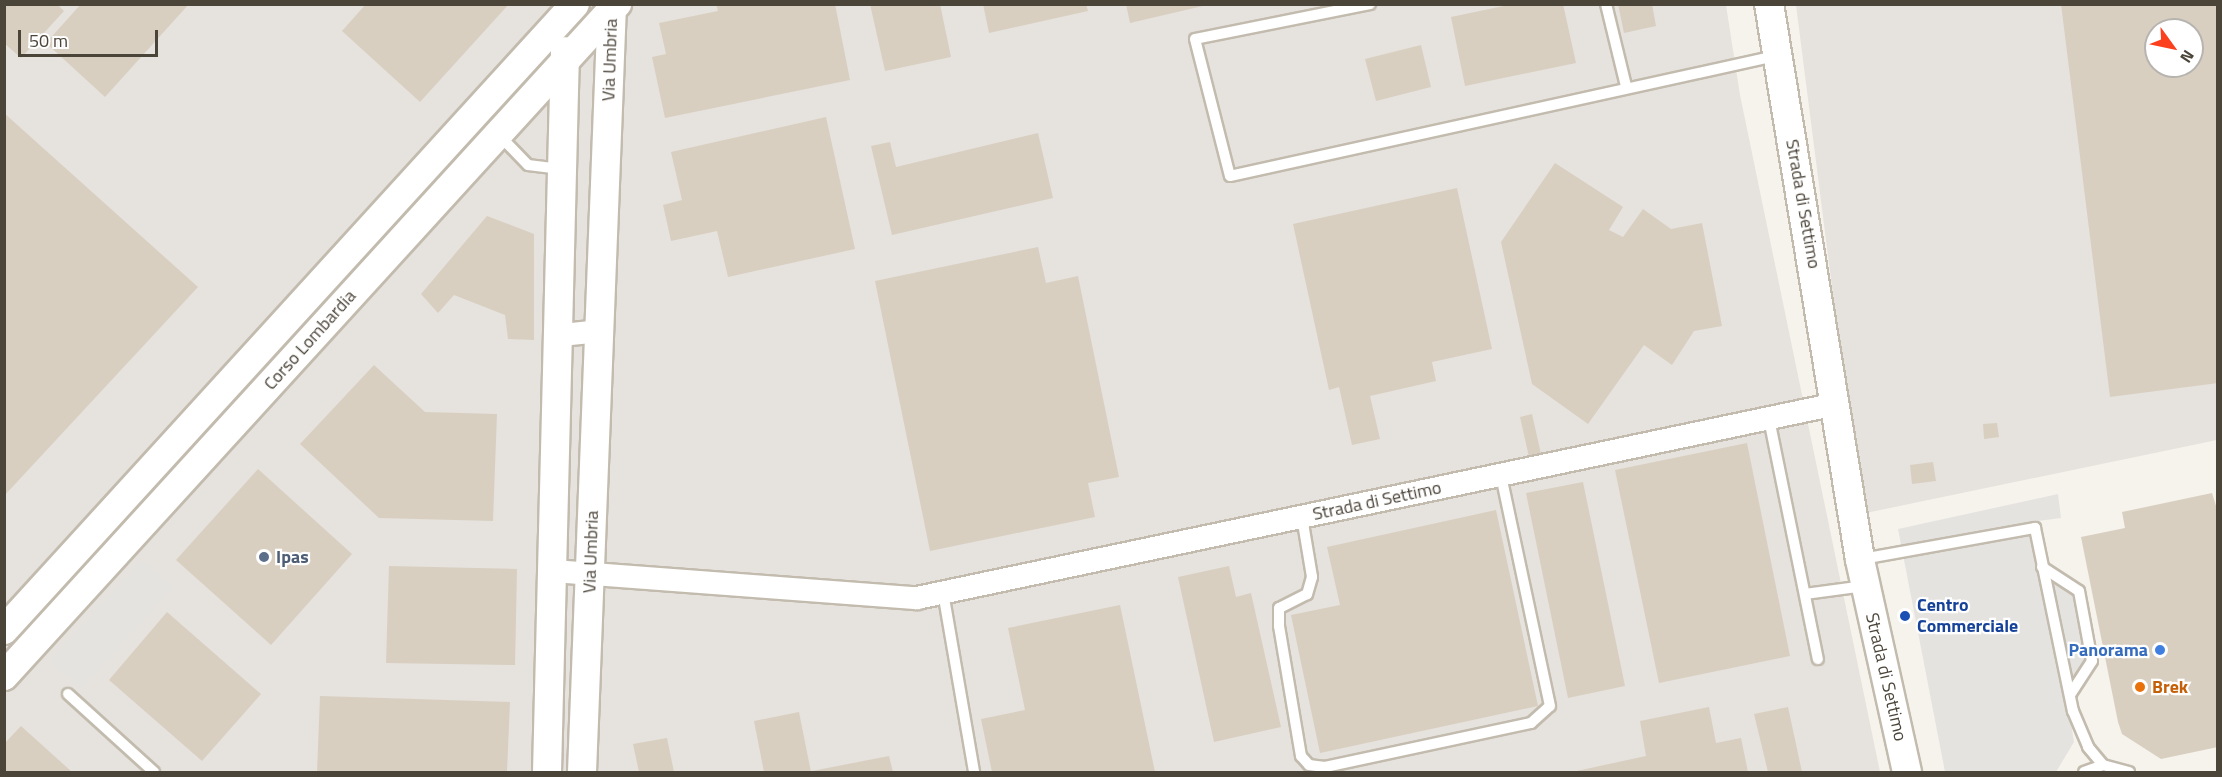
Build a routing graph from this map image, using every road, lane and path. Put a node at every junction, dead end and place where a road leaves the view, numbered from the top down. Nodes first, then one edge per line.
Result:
1 (1370, 4) edge
2 (1606, 4) edge
3 (1769, 4) edge
4 (614, 6) edge
5 (570, 10) edge
6 (1778, 56) junction
7 (566, 60) junction
8 (1626, 86) junction
9 (498, 134) junction
10 (564, 169) junction
11 (417, 178) junction
12 (439, 199) junction
13 (599, 332) junction
14 (562, 335) junction
15 (1836, 404) junction
16 (1769, 419) junction
17 (1501, 475) junction
18 (1302, 517) junction
19 (72, 557) junction
20 (2042, 567) junction
21 (554, 571) junction
22 (1863, 573) junction
23 (590, 574) junction
24 (94, 577) junction
25 (943, 592) junction
26 (1805, 594) junction
27 (4, 630) edge
28 (1818, 659) dead end
29 (4, 676) edge
30 (68, 694) dead end
31 (2070, 695) junction
32 (2103, 765) junction
33 (154, 772) edge
34 (547, 772) edge
35 (582, 772) edge
36 (974, 772) edge
37 (1907, 772) edge
38 (2084, 772) edge
39 (2129, 772) edge

1 - 8 lane
2 - 8 lane
3 - 6 street, Strada di Settimo
4 - 7 street, Corso Lombardia
4 - 13 street, Via Umbria
5 - 7 street, Via Umbria
5 - 11 street, Corso Lombardia
6 - 8 lane
6 - 15 street, Strada di Settimo
7 - 9 street, Corso Lombardia
7 - 10 street, Via Umbria
9 - 10 lane
9 - 12 street, Corso Lombardia
10 - 14 street, Via Umbria
11 - 12 street
11 - 19 street, Corso Lombardia
12 - 24 street, Corso Lombardia
13 - 14 street
13 - 23 street, Via Umbria
14 - 21 street, Via Umbria
15 - 16 street, Strada di Settimo
15 - 22 street, Strada di Settimo
16 - 17 street, Strada di Settimo
16 - 26 lane
17 - 18 street, Strada di Settimo
17 - 18 lane
18 - 25 street, Strada di Settimo
19 - 24 street
19 - 27 street, Corso Lombardia
20 - 22 lane
20 - 31 lane
20 - 31 lane
21 - 23 street, Strada di Settimo
21 - 34 street, Via Umbria
22 - 26 lane
22 - 37 street, Strada di Settimo
23 - 25 street, Strada di Settimo
23 - 35 street, Via Umbria
24 - 29 street, Corso Lombardia
25 - 36 lane
26 - 28 lane
30 - 33 lane
31 - 32 lane
32 - 38 lane
32 - 39 lane

